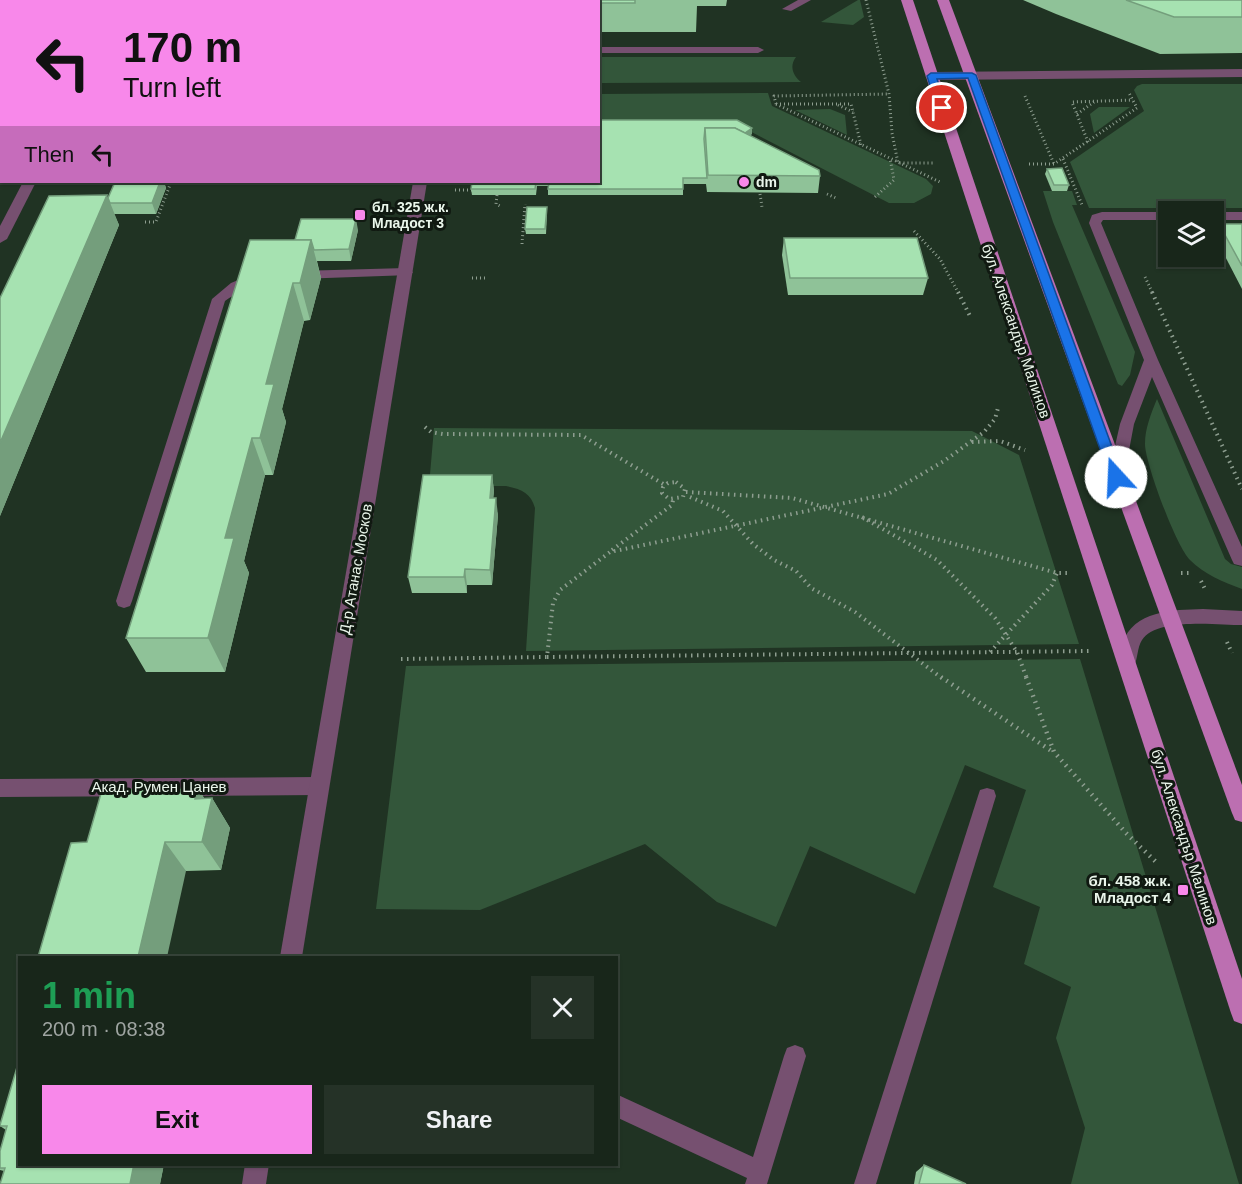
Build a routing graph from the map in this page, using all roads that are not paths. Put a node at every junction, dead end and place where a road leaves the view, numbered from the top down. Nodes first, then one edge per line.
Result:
1 (806, 0) edge
2 (907, 0) edge
3 (943, 0) edge
4 (787, 9) dead end
5 (600, 50) edge
6 (758, 50) dead end
7 (1242, 73) edge
8 (972, 75) junction
9 (931, 76) junction
10 (28, 183) edge
11 (420, 183) edge
12 (1158, 216) edge
13 (1224, 216) edge
14 (1242, 216) edge
15 (0, 239) edge
16 (405, 272) junction
17 (1151, 360) junction
18 (1116, 477) junction
19 (1240, 560) dead end
20 (124, 602) dead end
21 (1169, 618) junction
22 (1242, 618) edge
23 (1127, 661) junction
24 (319, 786) junction
25 (0, 788) edge
26 (987, 796) dead end
27 (1242, 813) edge
28 (291, 956) edge
29 (1242, 1013) edge
30 (795, 1056) dead end
31 (618, 1106) edge
32 (257, 1166) edge
33 (758, 1178) edge
34 (254, 1184) edge
35 (865, 1184) edge

1 - 4 lane
2 - 9 main road, бул. Александър Малинов
3 - 8 main road
5 - 6 street
7 - 8 street
8 - 9 street
8 - 18 main road
9 - 23 main road, бул. Александър Малинов
10 - 15 street
11 - 16 street, Д-р Атанас Москов
12 - 17 lane
13 - 14 lane
16 - 20 lane
16 - 24 street, Д-р Атанас Москов
17 - 18 lane
17 - 19 lane
18 - 21 main road
21 - 22 street
21 - 23 street
21 - 27 main road
23 - 29 main road, бул. Александър Малинов
24 - 25 street, Акад. Румен Цанев
24 - 28 street, Д-р Атанас Москов
26 - 35 lane
30 - 33 lane
31 - 33 lane
32 - 34 street

